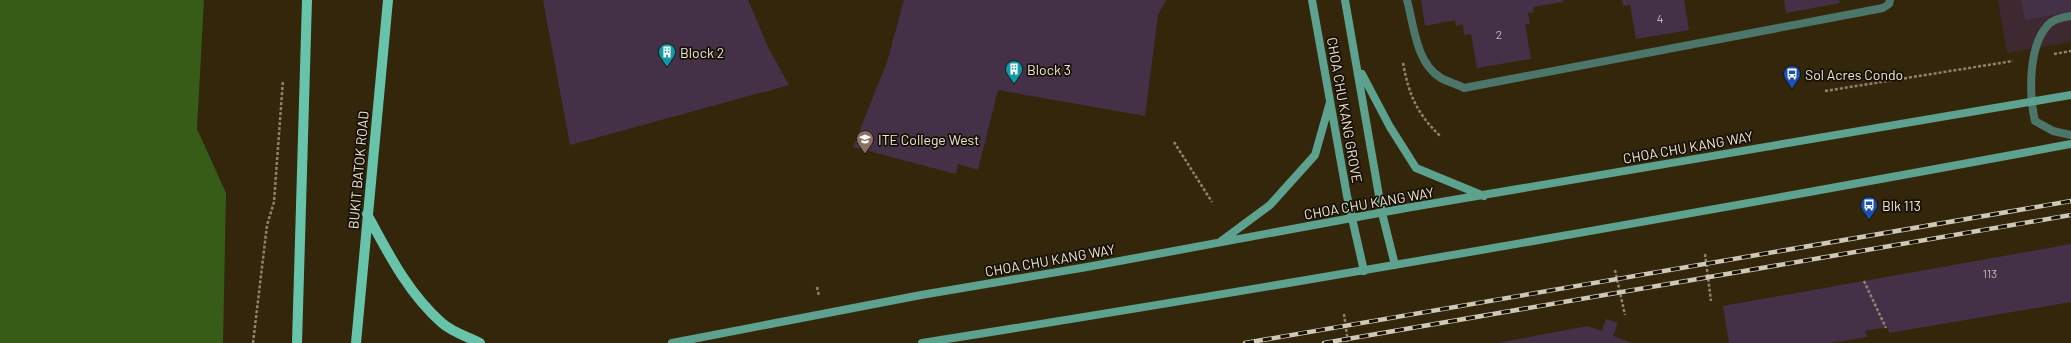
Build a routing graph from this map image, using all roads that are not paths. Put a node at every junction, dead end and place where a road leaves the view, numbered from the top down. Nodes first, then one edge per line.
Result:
1 (388, 0) edge
2 (1312, 0) edge
3 (1345, 0) edge
4 (1407, 0) edge
5 (1890, 0) edge
6 (306, 1) edge
7 (2071, 16) edge
8 (1358, 66) junction
9 (2071, 94) edge
10 (1330, 99) junction
11 (2031, 101) junction
12 (2071, 135) edge
13 (2071, 144) edge
14 (1485, 196) junction
15 (1382, 213) junction
16 (367, 214) junction
17 (1352, 218) junction
18 (1218, 244) junction
19 (1395, 265) junction
20 (1364, 271) junction
21 (297, 343) edge
22 (356, 343) edge
23 (480, 343) edge
24 (672, 343) edge
25 (922, 343) edge

1 - 16 main road, BUKIT BATOK ROAD
2 - 10 main road, CHOA CHU KANG GROVE
3 - 8 main road, CHOA CHU KANG GROVE
4 - 5 lane
6 - 21 main road
7 - 11 lane
8 - 14 main road
8 - 15 main road, CHOA CHU KANG GROVE
9 - 11 main road, CHOA CHU KANG WAY
10 - 17 main road, CHOA CHU KANG GROVE
10 - 18 main road
11 - 12 lane
11 - 14 main road, CHOA CHU KANG WAY
13 - 19 main road
14 - 15 main road, CHOA CHU KANG WAY
15 - 17 main road, CHOA CHU KANG WAY
15 - 19 main road, CHOA CHU KANG GROVE
16 - 22 main road, BUKIT BATOK ROAD
16 - 23 main road
17 - 18 main road, CHOA CHU KANG WAY
17 - 20 main road, CHOA CHU KANG GROVE
18 - 24 main road, CHOA CHU KANG WAY
19 - 20 main road
20 - 25 main road

